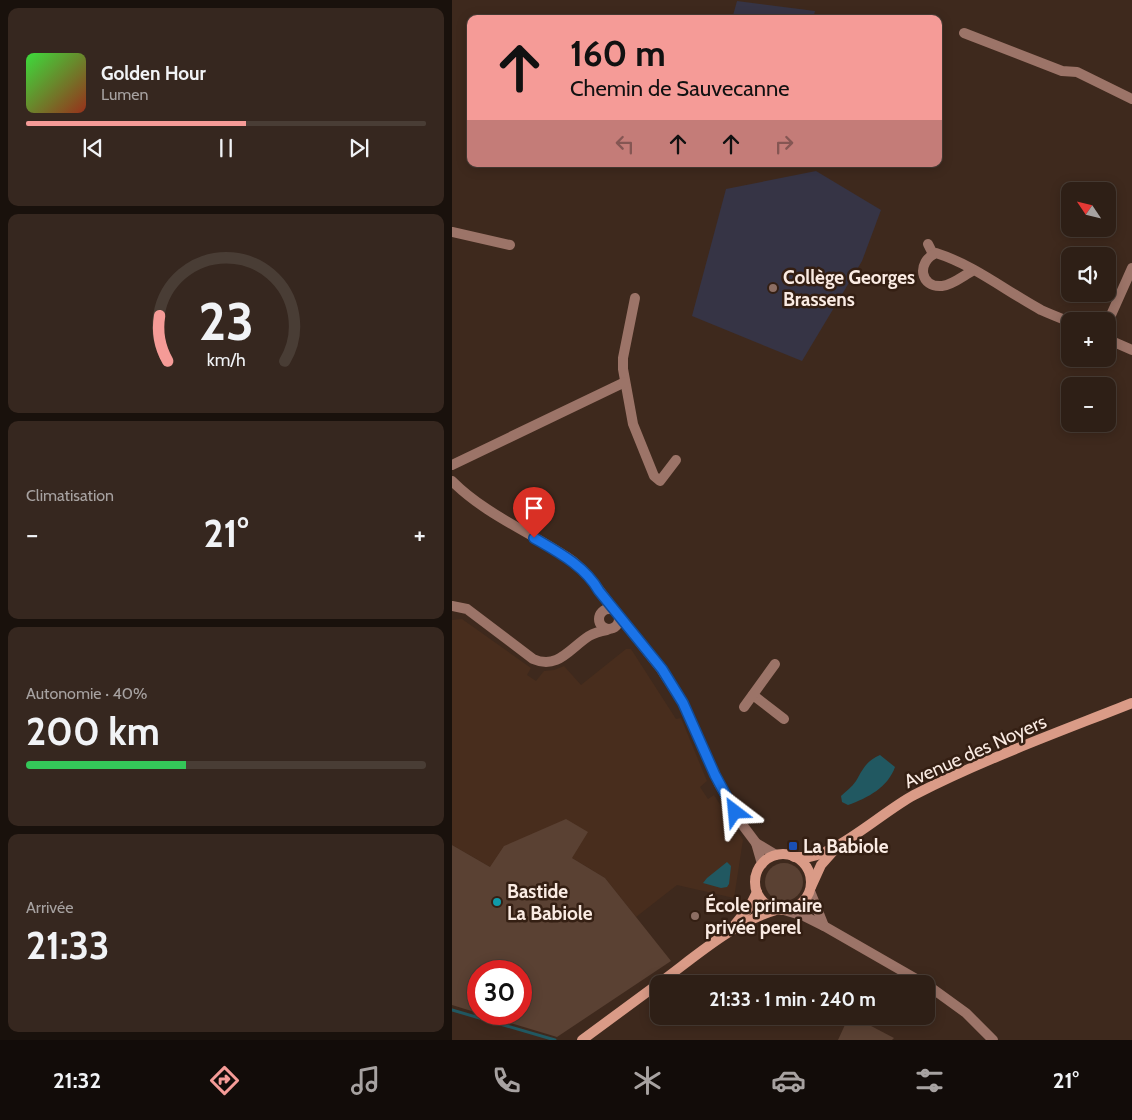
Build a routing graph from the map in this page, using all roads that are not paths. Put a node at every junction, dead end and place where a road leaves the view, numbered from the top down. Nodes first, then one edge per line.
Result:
1 (964, 34) dead end
2 (1132, 99) edge
3 (452, 232) edge
4 (928, 244) dead end
5 (510, 245) dead end
6 (933, 254) junction
7 (1132, 268) edge
8 (974, 270) junction
9 (635, 298) dead end
10 (1112, 312) edge
11 (1061, 318) edge
12 (1116, 343) edge
13 (1132, 350) edge
14 (625, 382) junction
15 (676, 460) dead end
16 (452, 465) edge
17 (452, 481) edge
18 (599, 591) junction
19 (453, 605) edge
20 (617, 613) junction
21 (600, 617) junction
22 (610, 630) junction
23 (590, 636) junction
24 (636, 636) junction
25 (775, 664) dead end
26 (753, 695) junction
27 (1132, 703) edge
28 (744, 707) dead end
29 (784, 719) dead end
30 (756, 843) junction
31 (840, 845) junction
32 (776, 855) junction
33 (794, 856) junction
34 (762, 864) junction
35 (810, 890) junction
36 (757, 892) junction
37 (780, 910) junction
38 (824, 926) junction
39 (723, 937) junction
40 (670, 975) edge
41 (909, 975) edge
42 (650, 990) edge
43 (935, 991) edge
44 (582, 1040) edge
45 (993, 1040) edge

1 - 2 street
3 - 5 street
4 - 6 street
6 - 8 street
6 - 8 street
7 - 10 street
8 - 11 street
9 - 14 street
12 - 13 street
14 - 15 street
14 - 16 street
17 - 18 street
18 - 20 street
18 - 21 street
19 - 23 street
20 - 21 street
20 - 22 street
20 - 24 street
21 - 22 street
21 - 23 street
22 - 23 street
22 - 24 street
24 - 30 street
25 - 26 street
26 - 28 street
26 - 29 street
27 - 31 street, Avenue des Noyers
30 - 32 street
30 - 34 street
31 - 33 street, Avenue des Noyers
31 - 35 street, Avenue des Noyers
32 - 33 street
32 - 34 street
33 - 35 street
34 - 36 street
35 - 37 street
35 - 38 street
36 - 37 street
36 - 39 street
37 - 38 street
37 - 39 street
38 - 41 street
39 - 40 street
42 - 44 street
43 - 45 street

